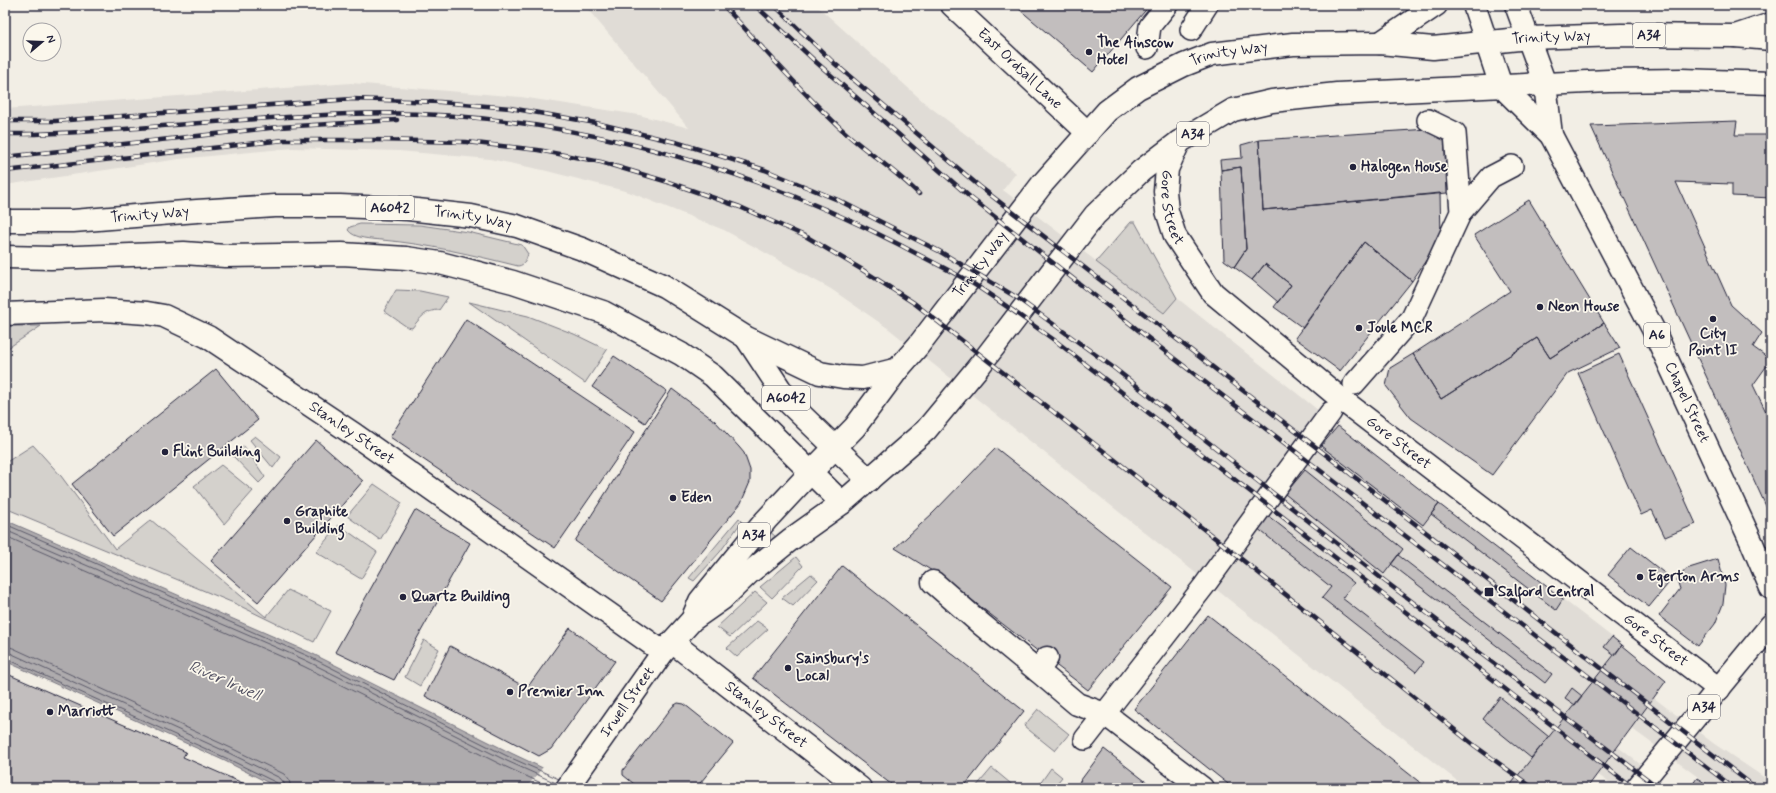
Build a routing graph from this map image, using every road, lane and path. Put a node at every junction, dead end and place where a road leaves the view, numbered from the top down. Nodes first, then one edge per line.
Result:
1 (952, 5) edge
2 (1167, 5) edge
3 (1206, 5) edge
4 (1436, 5) edge
5 (1474, 5) edge
6 (1516, 5) edge
7 (1771, 24) edge
8 (1191, 30) dead end
9 (1735, 36) junction
10 (1528, 38) junction
11 (1771, 39) edge
12 (1487, 42) junction
13 (1380, 43) junction
14 (1147, 48) dead end
15 (1771, 83) edge
16 (1545, 84) junction
17 (1502, 86) junction
18 (1428, 120) dead end
19 (1088, 133) junction
20 (1551, 135) junction
21 (1179, 142) junction
22 (1512, 166) dead end
23 (1461, 212) junction
24 (5, 221) edge
25 (5, 257) edge
26 (5, 314) edge
27 (747, 338) junction
28 (898, 369) junction
29 (1354, 384) dead end
30 (1331, 412) dead end
31 (836, 447) junction
32 (811, 472) junction
33 (870, 480) junction
34 (842, 503) junction
35 (933, 582) dead end
36 (1771, 588) edge
37 (692, 620) junction
38 (1771, 625) edge
39 (667, 647) junction
40 (1719, 689) junction
41 (1105, 714) junction
42 (1085, 739) dead end
43 (569, 784) edge
44 (860, 788) edge
45 (1202, 788) edge
46 (1637, 788) edge

1 - 19 main road, East Ordsall Lane
2 - 14 street
3 - 8 street
4 - 13 main road
5 - 12 main road, Chapel Street / A6
6 - 10 main road, Chapel Street / A6
7 - 9 main road
9 - 10 main road, Trinity Way / A34
9 - 11 main road, Trinity Way / A34
10 - 12 main road, Trinity Way / A34
10 - 16 main road, Chapel Street / A6
12 - 13 main road, Trinity Way / A34
12 - 17 main road, Chapel Street / A6
13 - 19 main road, Trinity Way / A34
15 - 16 main road, A34
16 - 17 main road, A34
16 - 20 main road, Chapel Street / A6
17 - 20 main road, Chapel Street / A6
17 - 21 main road, A34
18 - 23 street
19 - 28 main road, Trinity Way / A34
20 - 36 main road, Chapel Street / A6
21 - 33 main road, A34
21 - 40 main road, Gore Street
22 - 23 street
23 - 29 street
24 - 27 main road, Trinity Way / A6042
25 - 32 main road, A6042
26 - 39 main road, Stanley Street
27 - 28 main road
27 - 31 main road, Trinity Way / A6042
28 - 31 main road, Trinity Way / A34
30 - 41 street
31 - 32 main road, Trinity Way / A34
31 - 33 main road, Trinity Way / A6042
32 - 34 main road
32 - 37 main road, Irwell Street / A34
33 - 34 main road, A34
34 - 37 main road, Irwell Street / A34
35 - 41 main road
37 - 39 main road, Irwell Street / A34
38 - 40 main road, A34
39 - 43 main road, Irwell Street / A34
39 - 44 main road, Stanley Street
40 - 46 main road, A34
41 - 42 street
41 - 45 main road

